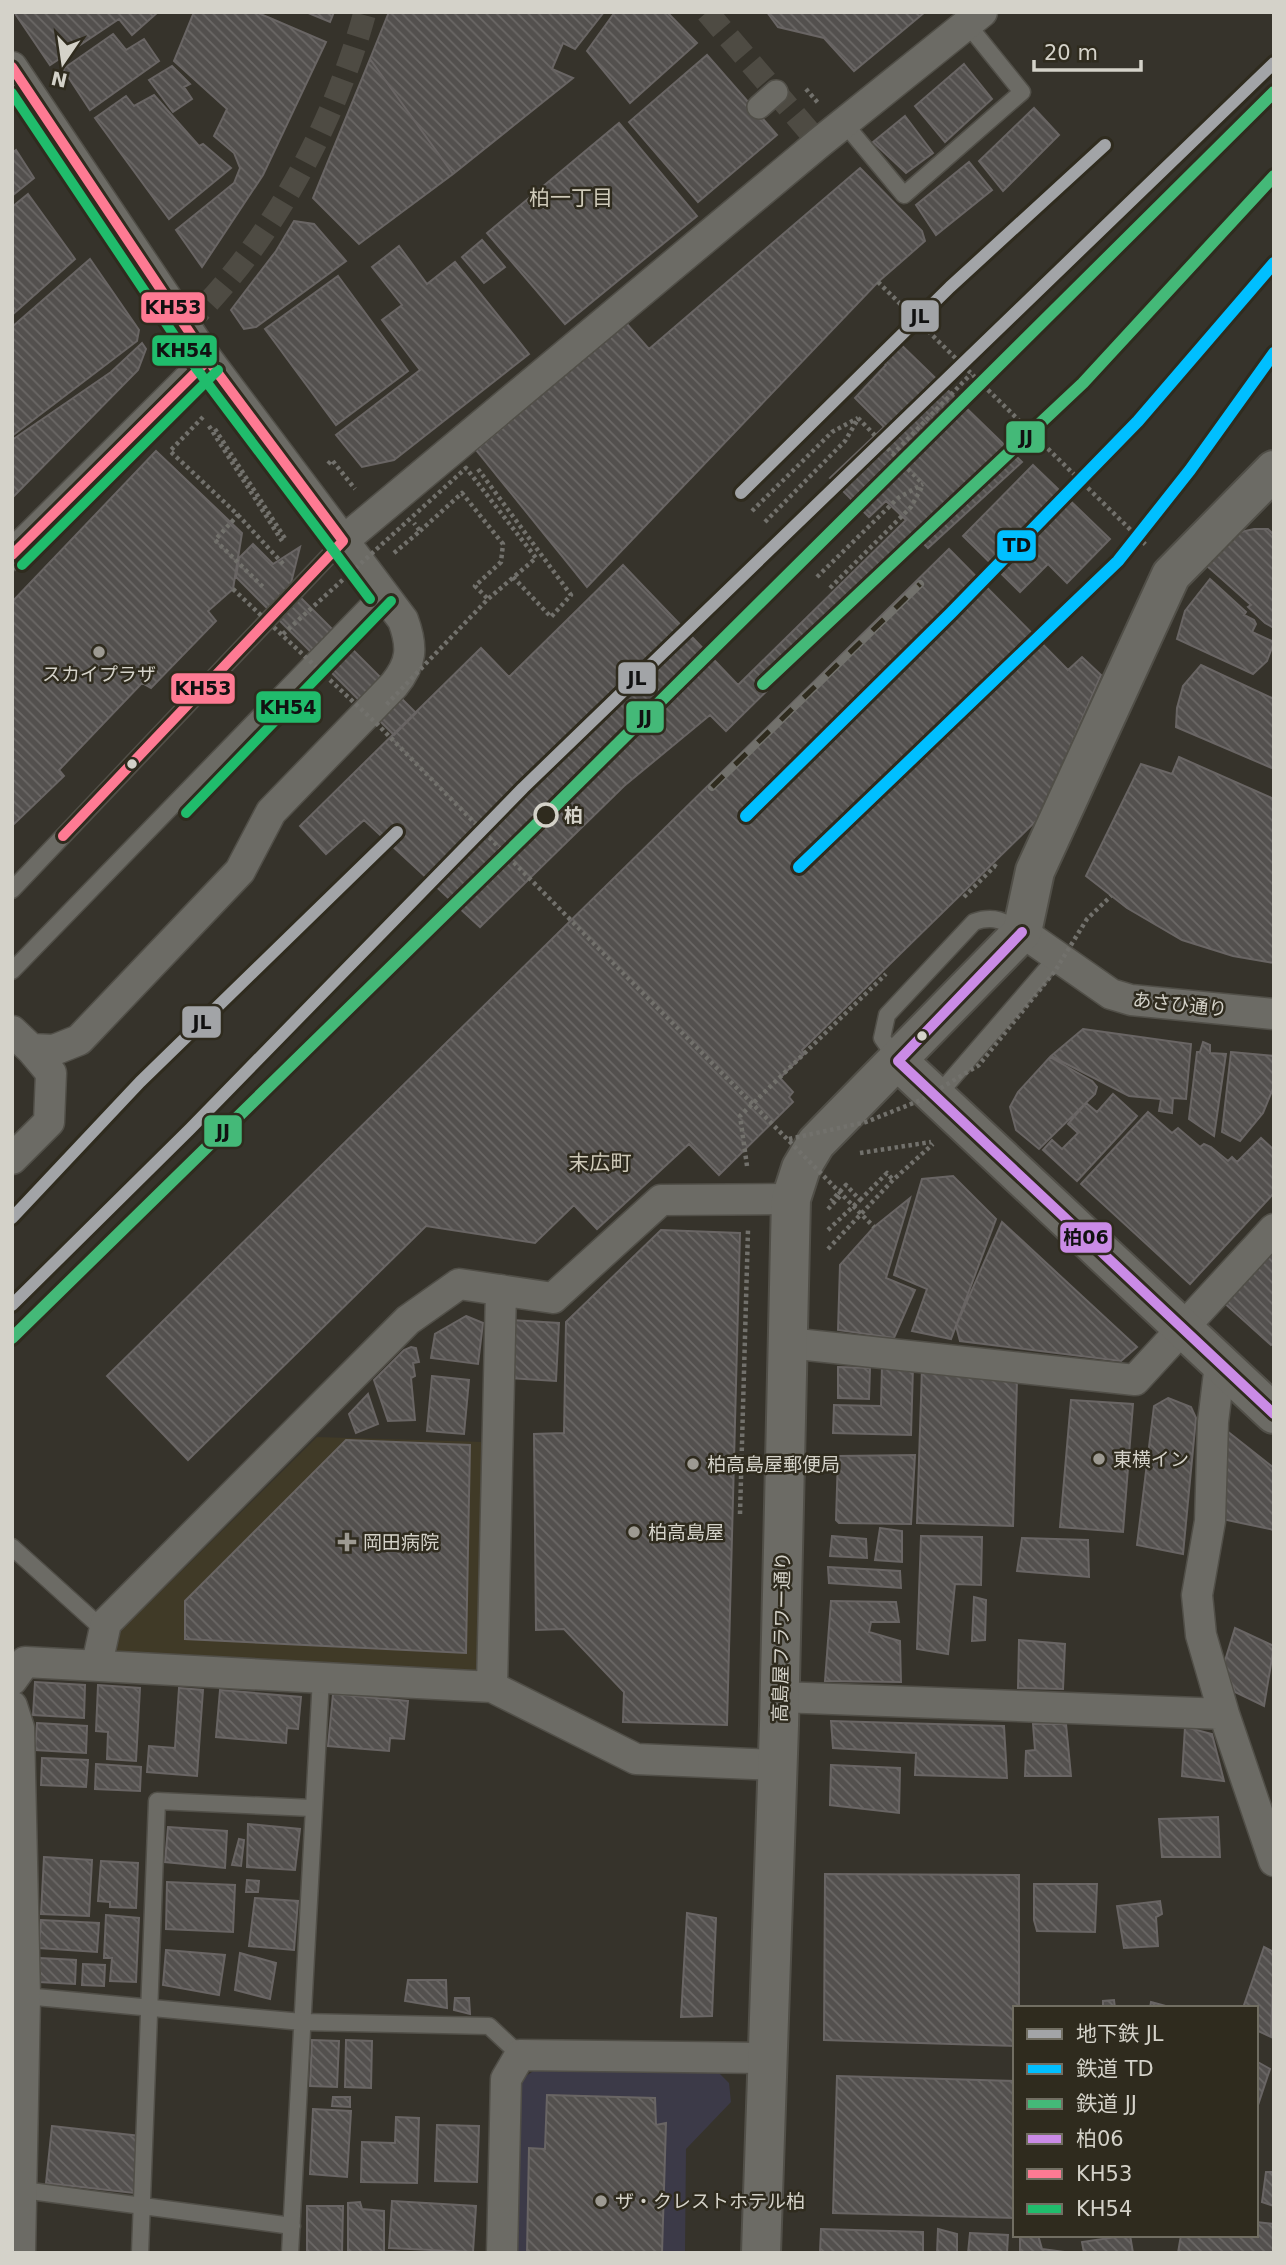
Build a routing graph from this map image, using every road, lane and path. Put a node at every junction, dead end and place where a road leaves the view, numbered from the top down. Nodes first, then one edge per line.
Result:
1 (975, 19) edge
2 (12, 67) edge
3 (776, 92) dead end
4 (759, 107) dead end
5 (844, 123) junction
6 (878, 282) dead end
7 (208, 360) junction
8 (971, 374) junction
9 (203, 417) dead end
10 (858, 418) junction
11 (210, 425) dead end
12 (893, 454) junction
13 (923, 484) junction
14 (1268, 488) edge
15 (752, 511) dead end
16 (237, 515) junction
17 (765, 522) dead end
18 (420, 531) junction
19 (284, 541) dead end
20 (343, 541) junction
21 (1153, 552) dead end
22 (12, 555) edge
23 (391, 556) dead end
24 (288, 570) dead end
25 (513, 577) junction
26 (817, 577) dead end
27 (830, 588) dead end
28 (233, 589) dead end
29 (381, 591) junction
30 (269, 592) dead end
31 (488, 599) junction
32 (284, 634) junction
33 (386, 705) dead end
34 (12, 890) edge
35 (1111, 896) dead end
36 (1022, 932) junction
37 (1057, 957) junction
38 (12, 971) edge
39 (1274, 1014) edge
40 (22, 1040) edge
41 (898, 1061) junction
42 (937, 1096) junction
43 (789, 1140) junction
44 (935, 1142) junction
45 (945, 1151) dead end
46 (855, 1154) dead end
47 (12, 1158) edge
48 (820, 1159) dead end
49 (808, 1160) junction
50 (893, 1180) junction
51 (842, 1194) junction
52 (860, 1200) junction
53 (813, 1207) junction
54 (874, 1227) dead end
55 (1274, 1228) edge
56 (822, 1236) dead end
57 (789, 1280) junction
58 (500, 1290) junction
59 (1182, 1329) junction
60 (788, 1343) junction
61 (1220, 1364) junction
62 (1274, 1414) edge
63 (12, 1547) edge
64 (105, 1630) junction
65 (97, 1664) junction
66 (321, 1678) junction
67 (12, 1680) edge
68 (492, 1687) junction
69 (780, 1697) junction
70 (12, 1706) edge
71 (1224, 1714) junction
72 (778, 1765) junction
73 (312, 1808) junction
74 (1274, 1861) edge
75 (25, 1996) junction
76 (147, 2008) junction
77 (302, 2022) junction
78 (520, 2055) junction
79 (766, 2058) junction
80 (19, 2183) edge
81 (142, 2205) junction
82 (292, 2226) junction
83 (20, 2253) edge
84 (140, 2253) edge
85 (290, 2253) edge
86 (502, 2253) edge
87 (761, 2253) edge

1 - 5 street
1 - 5 lane
2 - 7 street
3 - 4 street
5 - 20 street
6 - 8 path
7 - 20 street
7 - 22 street
8 - 12 path
8 - 21 path
9 - 16 path
10 - 12 path
10 - 15 path
10 - 17 path
11 - 19 path
12 - 13 path
13 - 26 path
13 - 27 path
14 - 36 street
16 - 24 path
16 - 30 path
18 - 23 path
18 - 25 path
18 - 31 path
20 - 29 street
20 - 34 lane
25 - 31 path, bridge
25 - 32 path, bridge
28 - 32 path, bridge
29 - 38 lane
29 - 40 street
31 - 33 path, bridge
32 - 43 path, bridge
35 - 43 path, bridge
36 - 37 street, あさひ通り
36 - 41 street, 高島屋フラワー通り
37 - 39 street, あさひ通り
37 - 42 lane
40 - 47 street
41 - 42 street
41 - 53 street, 高島屋フラワー通り
42 - 59 street
43 - 49 path, bridge
44 - 45 path
44 - 46 path
44 - 50 path
48 - 49 path
49 - 51 path, bridge
50 - 52 path
50 - 57 path
51 - 53 path
51 - 54 path, bridge
52 - 53 path
52 - 56 path
53 - 57 street, 高島屋フラワー通り
53 - 58 street
55 - 59 street
57 - 60 street, 高島屋フラワー通り
58 - 64 street
58 - 68 street
59 - 60 street
59 - 61 street
60 - 69 street, 高島屋フラワー通り
61 - 62 street
61 - 71 street
63 - 64 lane
64 - 65 street
65 - 66 street
65 - 67 street
66 - 68 street
66 - 73 lane
68 - 72 street
69 - 71 street
69 - 72 street, 高島屋フラワー通り
70 - 75 street
71 - 74 street
72 - 79 street, 高島屋フラワー通り
73 - 76 lane
73 - 77 lane
75 - 76 lane
75 - 80 street
76 - 77 lane
76 - 81 lane
77 - 78 lane
77 - 82 lane
78 - 79 street
78 - 86 street
79 - 87 street, 高島屋フラワー通り
80 - 81 lane
80 - 83 street
81 - 82 lane
81 - 84 lane
82 - 85 lane

